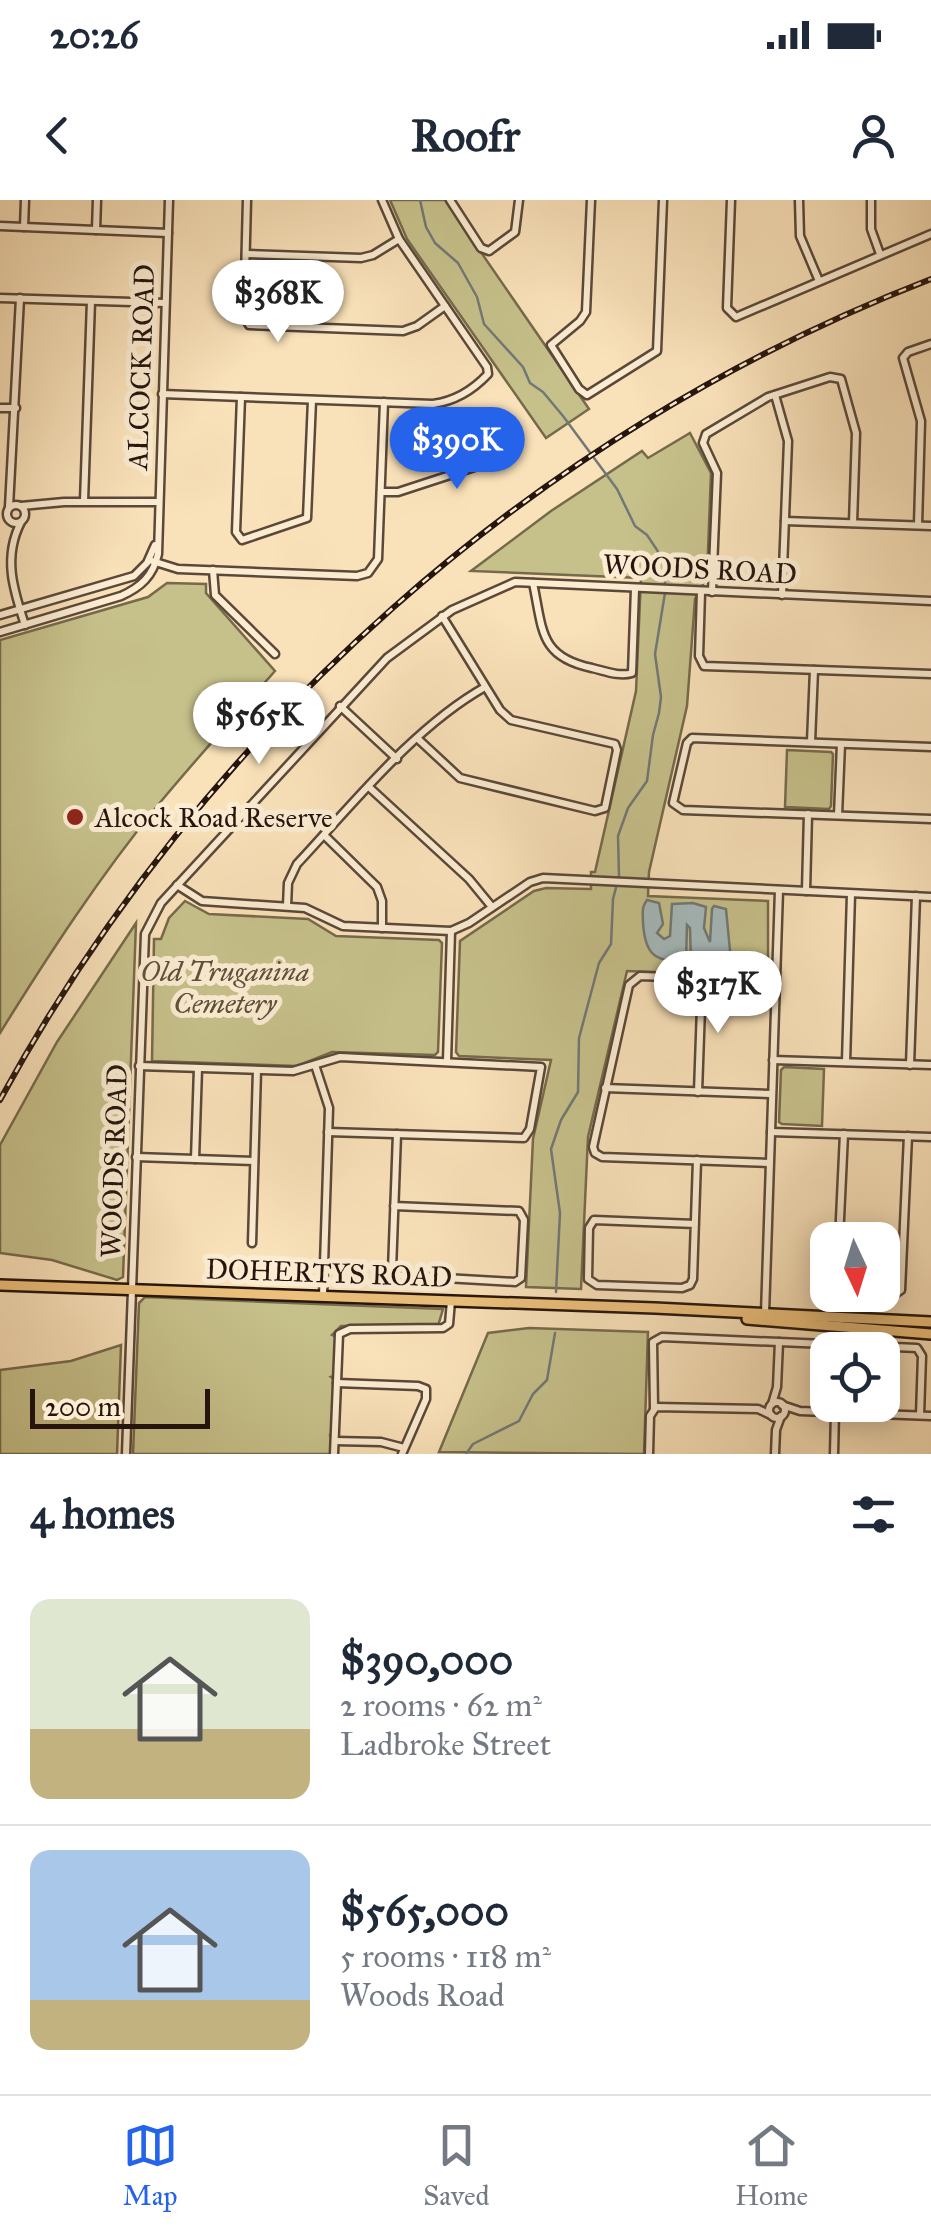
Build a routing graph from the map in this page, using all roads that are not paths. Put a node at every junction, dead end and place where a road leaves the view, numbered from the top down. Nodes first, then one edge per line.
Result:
1 (26, 200) edge
2 (97, 200) edge
3 (169, 200) edge
4 (248, 200) edge
5 (382, 200) edge
6 (450, 200) edge
7 (519, 200) edge
8 (591, 200) edge
9 (662, 200) edge
10 (731, 200) edge
11 (799, 200) edge
12 (871, 200) edge
13 (0, 226) edge
14 (24, 227) junction
15 (96, 230) junction
16 (168, 233) junction
17 (931, 234) edge
18 (398, 239) junction
19 (246, 254) junction
20 (880, 254) junction
21 (819, 281) junction
22 (0, 298) edge
23 (20, 298) junction
24 (92, 301) junction
25 (166, 303) junction
26 (445, 306) junction
27 (931, 344) edge
28 (162, 394) junction
29 (775, 395) junction
30 (240, 397) junction
31 (312, 400) junction
32 (384, 402) junction
33 (0, 408) edge
34 (16, 408) junction
35 (504, 448) dead end
36 (12, 492) junction
37 (381, 492) junction
38 (84, 501) junction
39 (159, 502) junction
40 (22, 512) junction
41 (6, 516) edge
42 (785, 520) junction
43 (853, 523) junction
44 (918, 525) junction
45 (931, 526) edge
46 (14, 538) junction
47 (152, 562) junction
48 (213, 570) junction
49 (533, 583) junction
50 (636, 589) junction
51 (701, 592) junction
52 (712, 592) junction
53 (782, 595) junction
54 (931, 599) edge
55 (20, 609) junction
56 (0, 615) edge
57 (442, 616) junction
58 (25, 625) junction
59 (0, 632) edge
60 (276, 654) dead end
61 (814, 670) junction
62 (931, 674) edge
63 (486, 686) junction
64 (340, 706) junction
65 (416, 738) junction
66 (811, 742) junction
67 (841, 744) junction
68 (931, 747) edge
69 (397, 759) junction
70 (370, 788) junction
71 (808, 814) junction
72 (838, 815) junction
73 (931, 818) edge
74 (324, 835) junction
75 (177, 886) junction
76 (779, 890) junction
77 (806, 892) junction
78 (851, 893) junction
79 (916, 896) junction
80 (931, 896) edge
81 (287, 906) junction
82 (492, 907) junction
83 (382, 928) junction
84 (451, 930) junction
85 (702, 978) junction
86 (776, 981) junction
87 (773, 1060) junction
88 (447, 1061) junction
89 (846, 1062) junction
90 (315, 1064) junction
91 (910, 1065) junction
92 (139, 1066) junction
93 (931, 1066) edge
94 (198, 1068) junction
95 (258, 1070) junction
96 (605, 1088) junction
97 (698, 1092) junction
98 (771, 1094) junction
99 (328, 1132) junction
100 (771, 1132) junction
101 (396, 1134) junction
102 (844, 1134) junction
103 (908, 1136) junction
104 (931, 1137) edge
105 (136, 1157) junction
106 (195, 1159) junction
107 (697, 1160) junction
108 (254, 1162) junction
109 (770, 1162) junction
110 (394, 1206) junction
111 (840, 1222) edge
112 (695, 1224) junction
113 (252, 1243) dead end
114 (0, 1286) edge
115 (133, 1288) junction
116 (900, 1291) edge
117 (323, 1296) junction
118 (451, 1300) junction
119 (765, 1318) junction
120 (930, 1321) edge
121 (931, 1334) edge
122 (780, 1342) junction
123 (337, 1383) junction
124 (777, 1404) junction
125 (654, 1408) junction
126 (756, 1409) junction
127 (800, 1411) junction
128 (810, 1411) edge
129 (900, 1415) edge
130 (776, 1416) junction
131 (920, 1416) junction
132 (931, 1416) edge
133 (835, 1422) edge
134 (335, 1441) junction
135 (403, 1451) edge
136 (126, 1454) edge
137 (334, 1454) edge
138 (649, 1454) edge
139 (775, 1454) edge
140 (834, 1454) edge

1 - 14 street
2 - 15 street
3 - 16 street, ALCOCK ROAD
4 - 19 street
5 - 18 street
6 - 7 street
8 - 9 street
10 - 21 street
11 - 21 street
12 - 20 street
13 - 14 street
14 - 15 street
15 - 16 street
16 - 25 street, ALCOCK ROAD
17 - 20 street
18 - 19 street
18 - 26 street
19 - 26 street
20 - 21 street
22 - 23 street
23 - 24 street
23 - 34 street
24 - 25 street
24 - 38 street
25 - 28 street, ALCOCK ROAD
26 - 32 street
27 - 44 street
28 - 30 street
28 - 39 street, ALCOCK ROAD
29 - 42 street
29 - 43 street
29 - 52 street
30 - 31 street
30 - 31 street
31 - 32 street
32 - 37 street
33 - 34 street
34 - 36 street
35 - 37 street
36 - 40 street
36 - 41 street
37 - 48 street
38 - 39 street
38 - 40 street
39 - 47 street, ALCOCK ROAD
40 - 41 street
40 - 41 street
40 - 46 street
41 - 46 street
42 - 43 street
42 - 53 street
43 - 44 street
44 - 45 street
46 - 55 street
47 - 48 street
47 - 55 street
47 - 58 street
48 - 60 street
49 - 50 street, WOODS ROAD
49 - 50 street
49 - 57 street, WOODS ROAD
50 - 51 street, WOODS ROAD
51 - 52 street, WOODS ROAD
51 - 61 street
52 - 53 street, WOODS ROAD
53 - 54 street, WOODS ROAD
55 - 56 street
55 - 58 street
57 - 63 street
57 - 64 street, WOODS ROAD
58 - 59 street
61 - 62 street
61 - 66 street
63 - 65 street
63 - 65 street
64 - 69 street
64 - 75 street, WOODS ROAD
65 - 69 street
66 - 67 street
66 - 71 street
67 - 68 street
67 - 72 street
69 - 70 street
70 - 74 street
70 - 82 street
71 - 72 street
71 - 77 street
72 - 73 street
74 - 81 street
74 - 83 street
75 - 81 street
75 - 92 street, WOODS ROAD
76 - 77 street
76 - 82 street
76 - 86 street
77 - 78 street
78 - 79 street
78 - 89 street
79 - 80 street
79 - 91 street
81 - 83 street
82 - 84 street
83 - 84 street
84 - 88 street
85 - 86 street
85 - 96 street
85 - 97 street
86 - 87 street
87 - 89 street
87 - 98 street
88 - 90 street
88 - 101 street
89 - 91 street
90 - 95 street
90 - 99 street
91 - 93 street
92 - 94 street
92 - 105 street, WOODS ROAD
94 - 95 street
94 - 106 street
95 - 108 street
96 - 97 street
96 - 107 street
97 - 98 street
98 - 100 street
99 - 101 street
99 - 117 street
100 - 102 street
100 - 109 street
101 - 110 street
102 - 103 street
102 - 111 street
103 - 104 street
103 - 116 street
105 - 106 street
105 - 115 street, WOODS ROAD
106 - 108 street
107 - 109 street
107 - 112 street
108 - 113 street
109 - 119 street
110 - 110 street
112 - 112 street
114 - 115 main road, DOHERTYS ROAD
115 - 117 main road, DOHERTYS ROAD
115 - 136 street, WOODS ROAD
117 - 118 main road, DOHERTYS ROAD
118 - 119 main road, DOHERTYS ROAD
118 - 123 street
119 - 120 main road, DOHERTYS ROAD
119 - 121 main road, DOHERTYS ROAD
122 - 124 street
122 - 125 street
122 - 131 street
123 - 134 street
123 - 135 street
124 - 126 street
124 - 127 street
124 - 130 street
124 - 130 street
125 - 126 street
125 - 138 street
126 - 130 street
127 - 128 street
127 - 130 street
129 - 131 street
130 - 139 street
131 - 132 street
133 - 140 street
134 - 135 street
134 - 137 street

